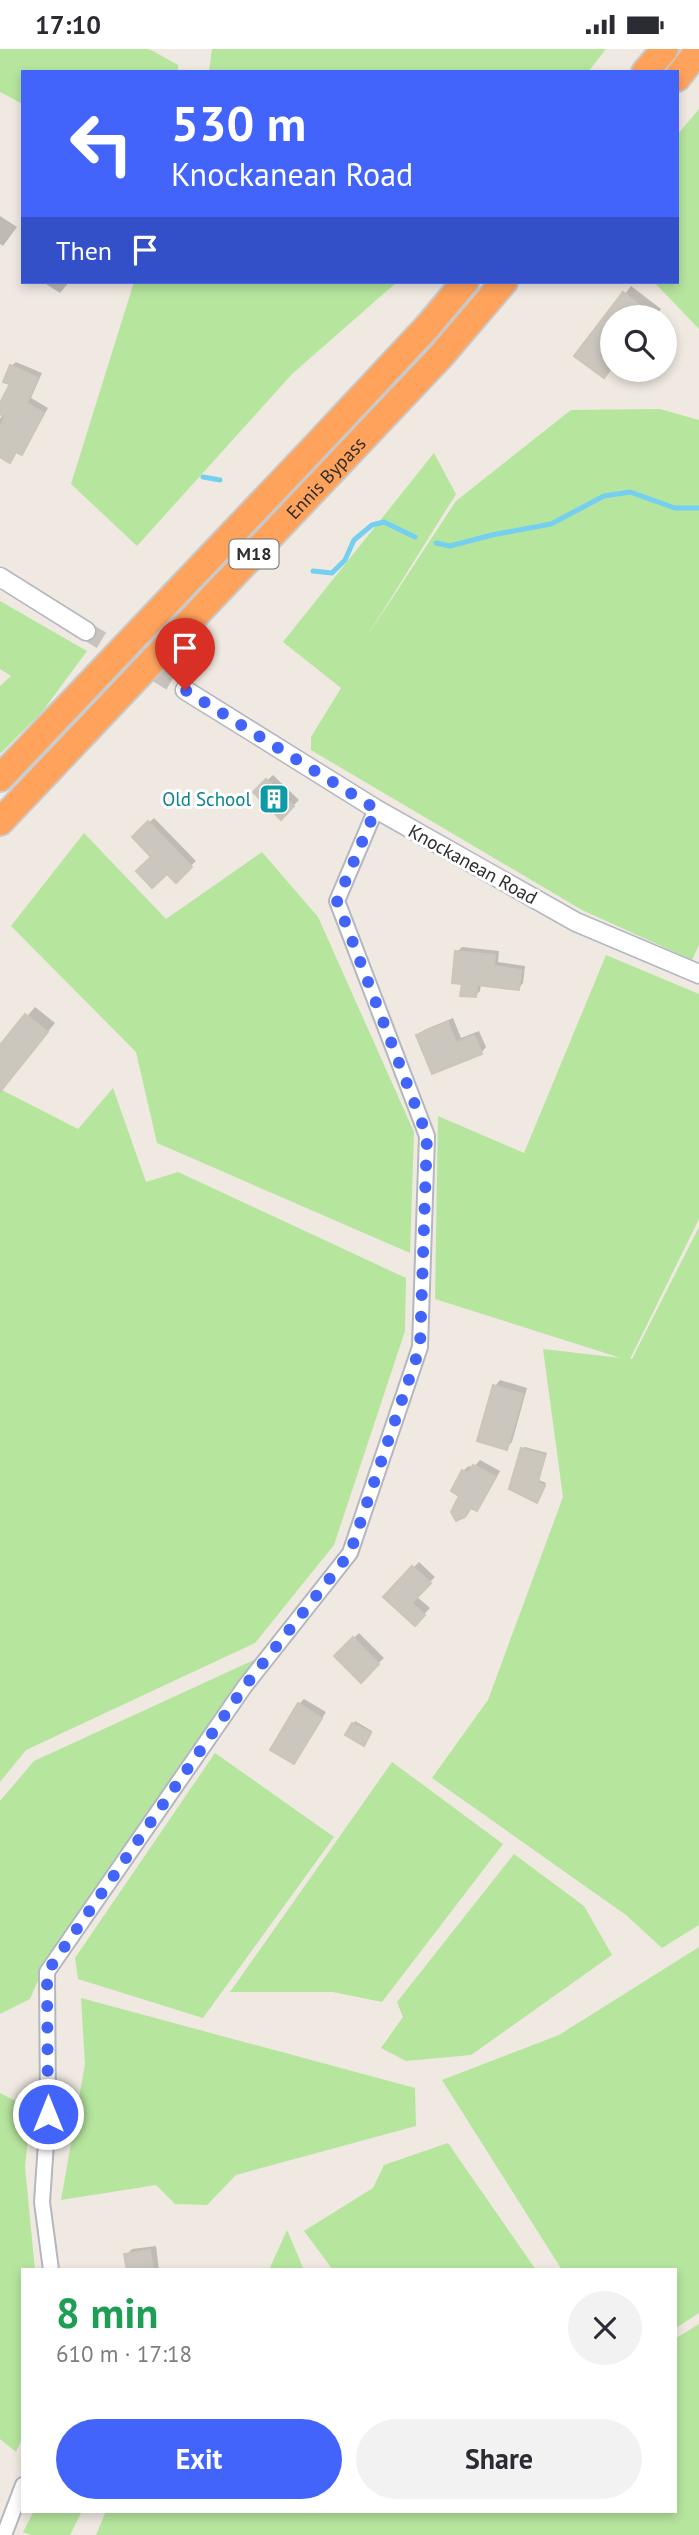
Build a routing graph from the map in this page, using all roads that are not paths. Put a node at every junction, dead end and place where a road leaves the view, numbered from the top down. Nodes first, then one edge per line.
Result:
1 (665, 49) edge
2 (699, 50) edge
3 (647, 70) edge
4 (679, 75) edge
5 (463, 284) edge
6 (502, 284) edge
7 (0, 577) edge
8 (86, 631) tunnel mouth
9 (185, 690) tunnel mouth
10 (0, 778) edge
11 (376, 809) junction
12 (0, 822) edge
13 (699, 974) edge
14 (51, 2268) edge
15 (21, 2490) edge
16 (4, 2535) edge

1 - 3 highway
2 - 4 highway
5 - 10 highway, Ennis Bypass / M18
6 - 12 highway, Ennis Bypass / M18
7 - 8 street
9 - 11 street, Knockanean Road
11 - 13 street, Knockanean Road
11 - 14 street
15 - 16 street

